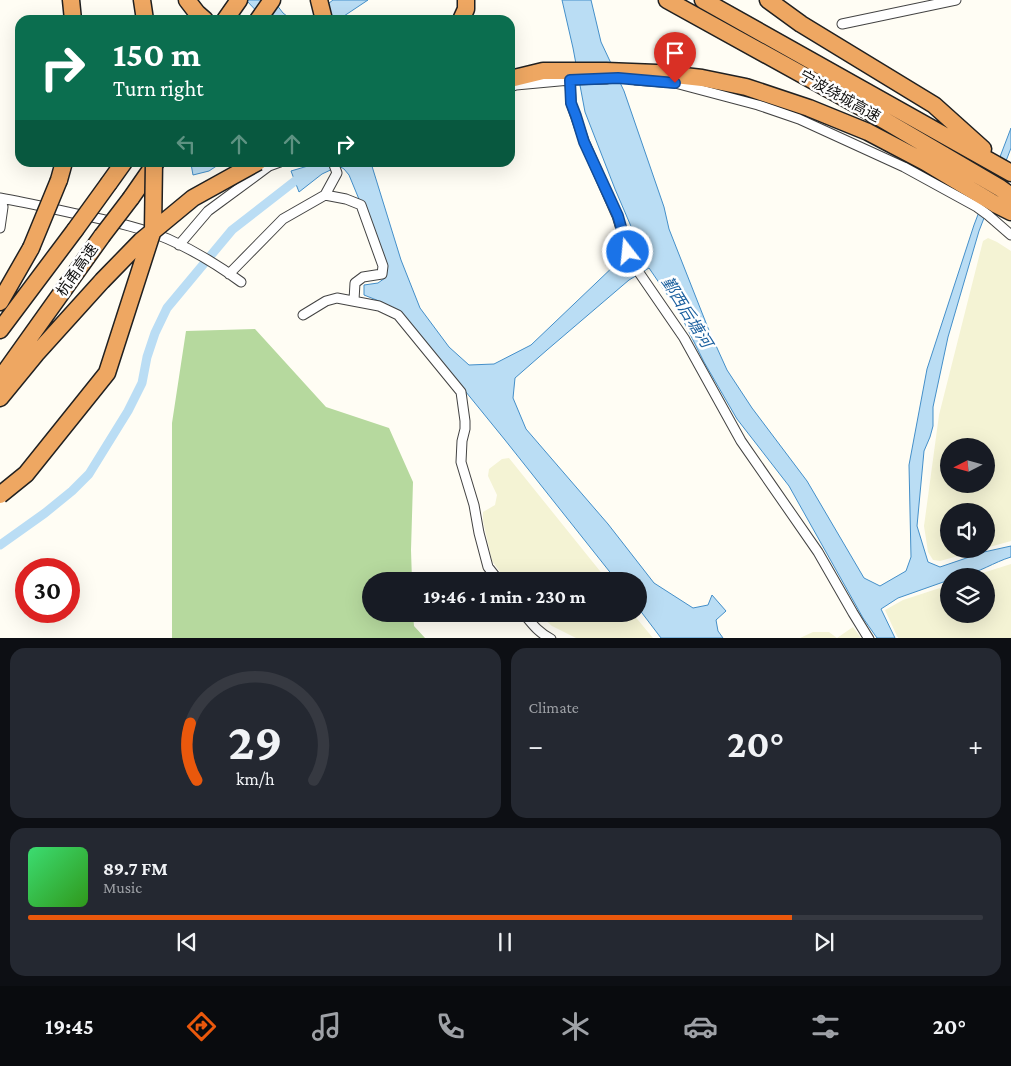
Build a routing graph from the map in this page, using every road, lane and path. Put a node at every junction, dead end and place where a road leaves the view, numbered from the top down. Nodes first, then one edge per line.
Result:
1 (71, 0) edge
2 (142, 0) edge
3 (187, 0) edge
4 (239, 0) edge
5 (272, 0) edge
6 (319, 0) edge
7 (466, 0) edge
8 (667, 0) edge
9 (703, 0) edge
10 (768, 0) edge
11 (956, 0) edge
12 (72, 15) edge
13 (144, 15) edge
14 (199, 15) edge
15 (228, 15) edge
16 (262, 15) edge
17 (323, 15) edge
18 (463, 15) edge
19 (842, 24) dead end
20 (515, 78) edge
21 (570, 80) junction
22 (515, 85) edge
23 (63, 167) edge
24 (120, 167) edge
25 (152, 167) edge
26 (155, 167) edge
27 (249, 167) edge
28 (268, 167) edge
29 (335, 167) edge
30 (1009, 172) edge
31 (1005, 192) edge
32 (325, 195) junction
33 (1, 200) edge
34 (992, 210) junction
35 (1011, 212) edge
36 (1, 225) edge
37 (1011, 235) edge
38 (179, 245) junction
39 (226, 272) junction
40 (240, 282) dead end
41 (354, 300) junction
42 (0, 302) edge
43 (303, 315) dead end
44 (0, 330) edge
45 (0, 379) edge
46 (0, 398) edge
47 (0, 495) edge
48 (492, 572) edge
49 (530, 622) edge
50 (550, 638) edge
51 (869, 638) edge

1 - 12 highway
2 - 13 highway
3 - 14 highway
4 - 15 highway
5 - 16 highway
6 - 17 highway
7 - 18 highway
8 - 31 highway, 宁波绕城高速
9 - 30 highway, 宁波绕城高速
10 - 30 highway
11 - 19 street
20 - 34 highway
21 - 22 street
21 - 34 street
21 - 51 street
23 - 42 highway, bridge
24 - 44 highway, 杭甬高速, bridge
25 - 45 highway, 杭甬高速, bridge
26 - 47 highway, bridge
27 - 46 highway, bridge
28 - 38 street
29 - 32 street
32 - 39 street
32 - 41 street
33 - 36 street
33 - 38 street
34 - 35 highway
34 - 37 street
38 - 39 street
39 - 40 street
41 - 43 street
41 - 48 street
49 - 50 street

